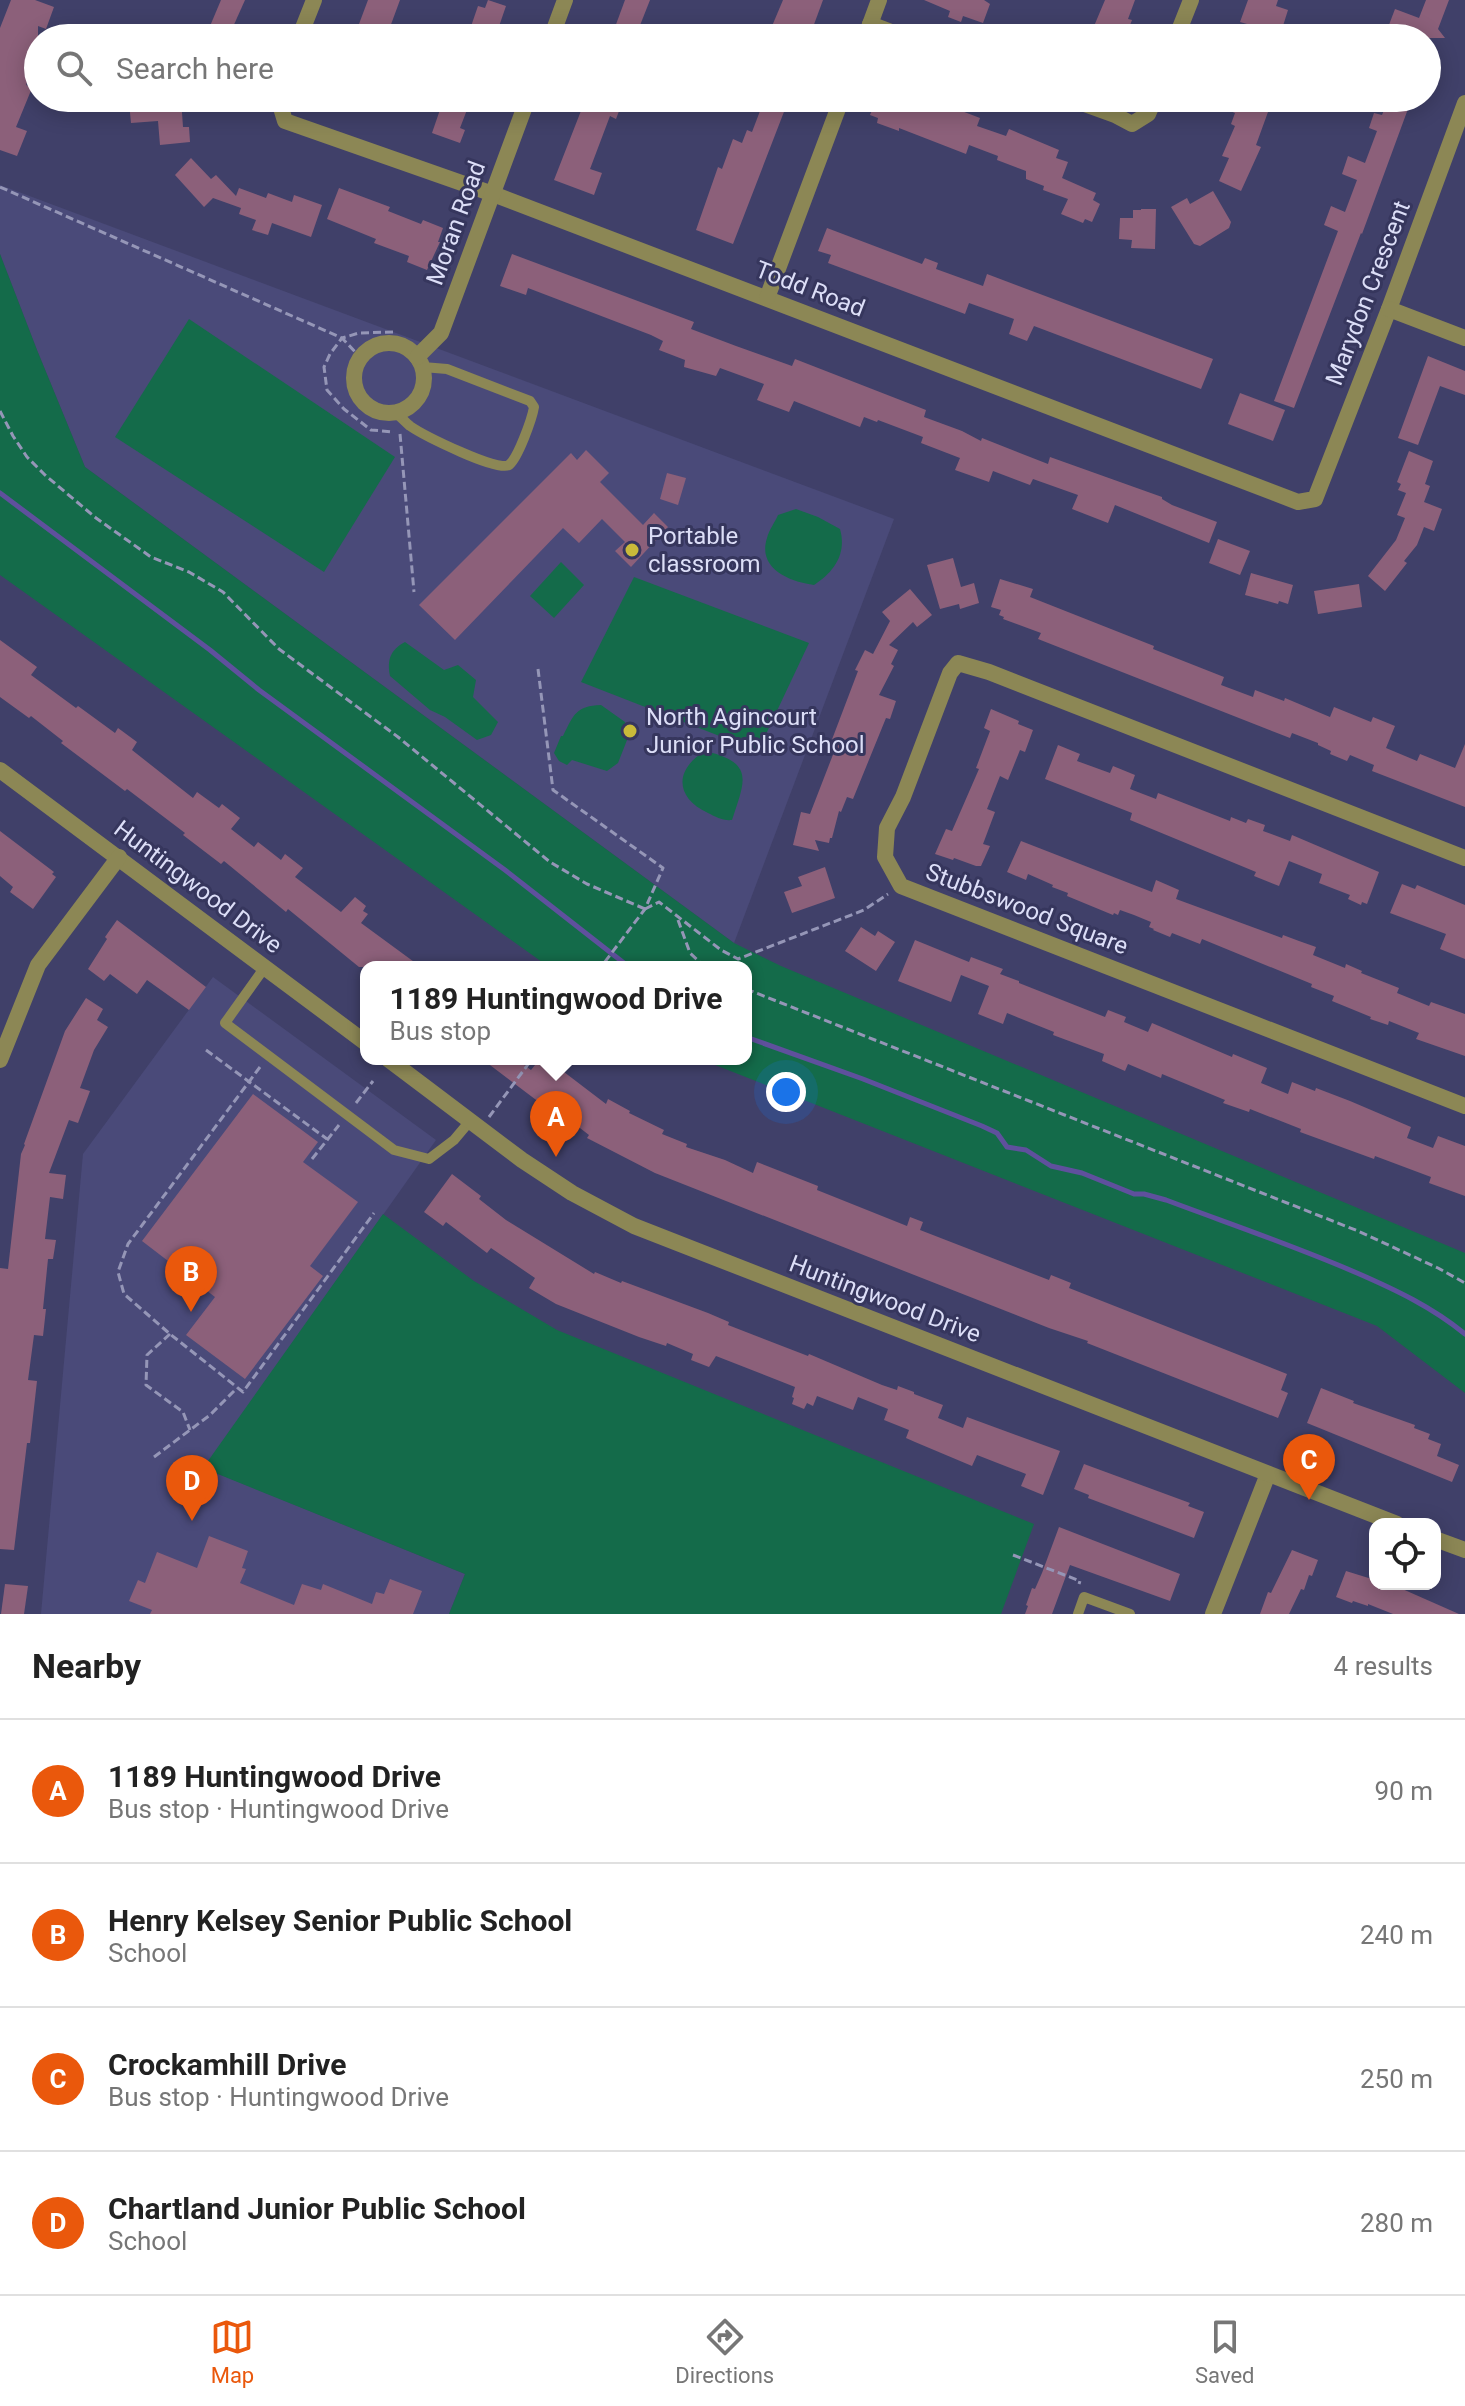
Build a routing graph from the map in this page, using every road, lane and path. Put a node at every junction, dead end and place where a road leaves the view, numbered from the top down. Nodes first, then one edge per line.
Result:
1 (314, 0) edge
2 (565, 0) edge
3 (879, 0) edge
4 (1191, 0) edge
5 (305, 24) edge
6 (556, 24) edge
7 (870, 24) edge
8 (1182, 24) edge
9 (1465, 103) edge
10 (282, 112) edge
11 (523, 112) edge
12 (837, 112) edge
13 (1107, 112) edge
14 (1149, 112) edge
15 (0, 187) edge
16 (493, 194) junction
17 (767, 298) junction
18 (1389, 309) junction
19 (393, 332) dead end
20 (342, 338) junction
21 (1465, 338) edge
22 (360, 357) junction
23 (420, 362) junction
24 (0, 411) edge
25 (396, 413) junction
26 (1315, 499) joint
27 (414, 592) dead end
28 (538, 669) dead end
29 (0, 770) edge
30 (119, 857) junction
31 (1465, 858) edge
32 (901, 886) junction
33 (645, 909) junction
34 (677, 917) junction
35 (606, 961) edge
36 (699, 961) edge
37 (265, 967) junction
38 (752, 991) edge
39 (360, 1038) edge
40 (206, 1050) dead end
41 (1, 1051) edge
42 (262, 1064) dead end
43 (396, 1065) edge
44 (528, 1065) edge
45 (249, 1081) junction
46 (1465, 1106) edge
47 (491, 1115) dead end
48 (470, 1121) junction
49 (327, 1139) dead end
50 (374, 1213) dead end
51 (1465, 1283) edge
52 (170, 1334) junction
53 (237, 1388) junction
54 (190, 1430) junction
55 (154, 1457) dead end
56 (1268, 1474) junction
57 (1382, 1518) edge
58 (1441, 1541) edge
59 (1465, 1550) edge
60 (1013, 1555) dead end
61 (1084, 1597) junction
62 (1078, 1614) edge
63 (1130, 1614) edge
64 (1213, 1614) edge

1 - 5 street
2 - 6 street
3 - 7 street
4 - 8 street
9 - 18 street, Marydon Crescent
10 - 16 street, Todd Road
11 - 16 street, Moran Road
12 - 17 street
13 - 14 street
15 - 20 path
16 - 17 street, Todd Road
16 - 23 street, Moran Road
17 - 26 street, Todd Road
18 - 21 street
18 - 26 street, Marydon Crescent
19 - 20 path
20 - 22 path
20 - 27 path
22 - 23 street
22 - 25 street
23 - 25 street, Moran Road
23 - 25 lane
24 - 33 path
28 - 33 path
29 - 30 street, Huntingwood Drive
30 - 37 street, Huntingwood Drive
30 - 41 street
31 - 32 street, Stubbswood Square
32 - 34 path
32 - 46 street, Stubbswood Square
33 - 34 path
33 - 35 path
34 - 36 path
37 - 39 street, Huntingwood Drive
37 - 48 lane
38 - 51 path
40 - 45 path
42 - 45 path
43 - 48 street, Huntingwood Drive
44 - 47 path
45 - 49 path
45 - 52 path
48 - 56 street, Huntingwood Drive
50 - 53 path
52 - 53 path
52 - 54 path
53 - 54 path
54 - 55 path
56 - 57 street, Huntingwood Drive
56 - 64 street
58 - 59 street
60 - 61 path
61 - 62 lane
61 - 63 lane

